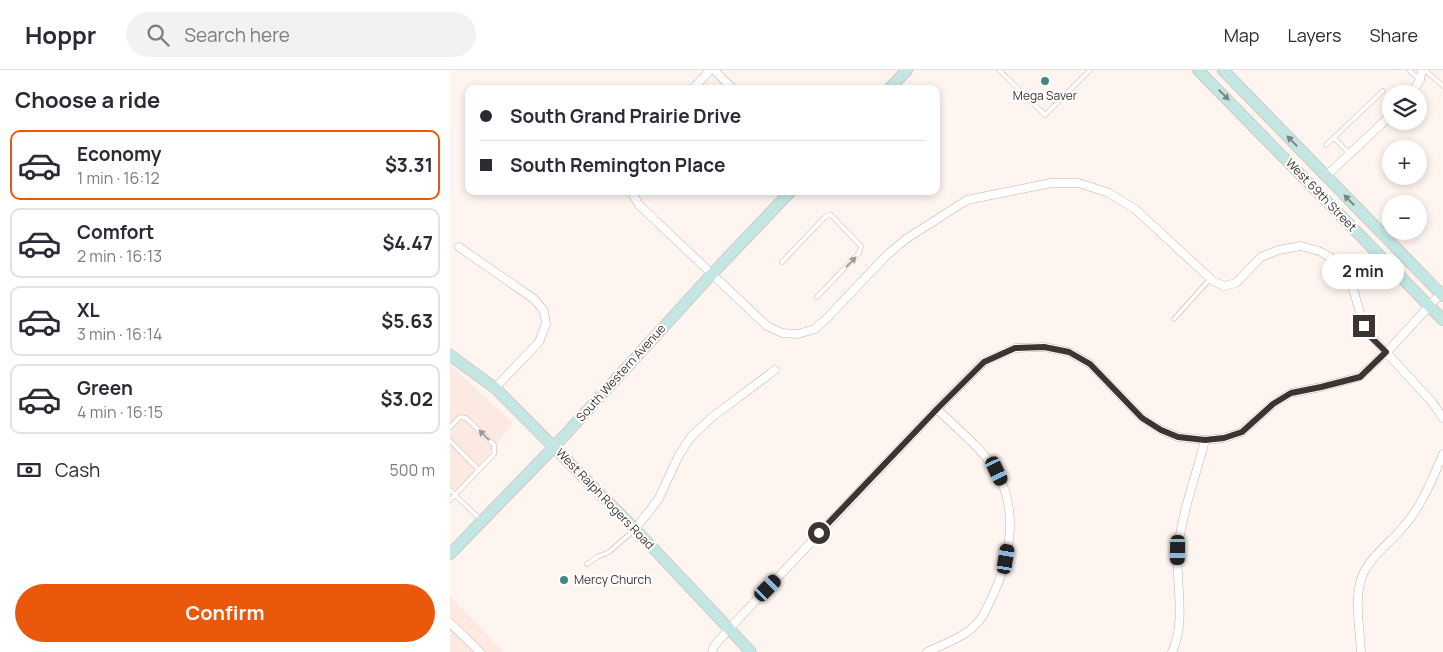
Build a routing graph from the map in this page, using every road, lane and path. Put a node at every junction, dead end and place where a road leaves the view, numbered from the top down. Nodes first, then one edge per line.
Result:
1 (712, 70) edge
2 (907, 70) edge
3 (999, 70) edge
4 (1089, 70) edge
5 (1198, 70) edge
6 (1223, 70) edge
7 (1409, 70) edge
8 (1423, 70) edge
9 (1420, 80) junction
10 (697, 85) edge
11 (729, 85) edge
12 (893, 85) edge
13 (1417, 85) edge
14 (1443, 86) edge
15 (1382, 92) edge
16 (1382, 124) edge
17 (1334, 138) junction
18 (1326, 145) dead end
19 (1350, 154) junction
20 (1326, 176) junction
21 (1314, 189) junction
22 (633, 195) edge
23 (787, 195) edge
24 (459, 247) dead end
25 (782, 262) dead end
26 (711, 275) junction
27 (1210, 279) junction
28 (1442, 293) edge
29 (818, 297) dead end
30 (1428, 305) junction
31 (1174, 319) dead end
32 (1443, 320) edge
33 (1386, 352) junction
34 (450, 355) edge
35 (775, 370) dead end
36 (495, 388) junction
37 (937, 409) junction
38 (1443, 418) edge
39 (450, 427) edge
40 (1205, 440) junction
41 (450, 441) edge
42 (554, 447) junction
43 (1443, 454) edge
44 (479, 470) junction
45 (450, 490) edge
46 (455, 495) junction
47 (450, 500) edge
48 (481, 521) junction
49 (635, 529) junction
50 (450, 554) edge
51 (588, 564) dead end
52 (450, 622) edge
53 (729, 629) junction
54 (480, 652) edge
55 (712, 652) edge
56 (751, 652) edge
57 (927, 652) edge
58 (1172, 652) edge
59 (1361, 652) edge

1 - 10 street
1 - 11 street
2 - 12 main road
3 - 4 lane
5 -> 21 main road, West 69th Street
20 -> 6 main road, West 69th Street
7 - 9 lane
8 - 9 street
8 - 14 lane
9 - 13 street
15 - 17 lane
16 - 19 street
17 - 18 lane
17 - 19 lane
19 - 20 street
20 - 21 main road
28 -> 20 main road, West 69th Street
21 - 30 main road, West 69th Street
22 - 26 street
23 - 26 main road, South Western Avenue
24 - 36 street
29 -> 25 lane
26 - 27 street
26 - 42 main road, South Western Avenue
27 - 31 lane
27 - 33 street
28 - 30 street
30 - 32 main road, West 69th Street
30 - 33 street
33 - 38 street
33 - 40 street
34 - 36 main road, West Ralph Rogers Road
35 - 49 street
36 - 42 main road, West Ralph Rogers Road
37 - 40 street
37 - 53 street
37 - 57 street
44 -> 39 lane
40 - 58 street
41 - 44 lane
42 - 48 main road, South Western Avenue
42 - 49 main road, West Ralph Rogers Road
43 - 59 street
44 - 46 lane
45 - 46 lane
46 - 47 lane
46 - 48 lane
48 - 50 main road, South Western Avenue
49 - 51 lane
49 - 53 main road, West Ralph Rogers Road
52 - 54 street
53 - 55 street
53 - 56 main road, West Ralph Rogers Road

